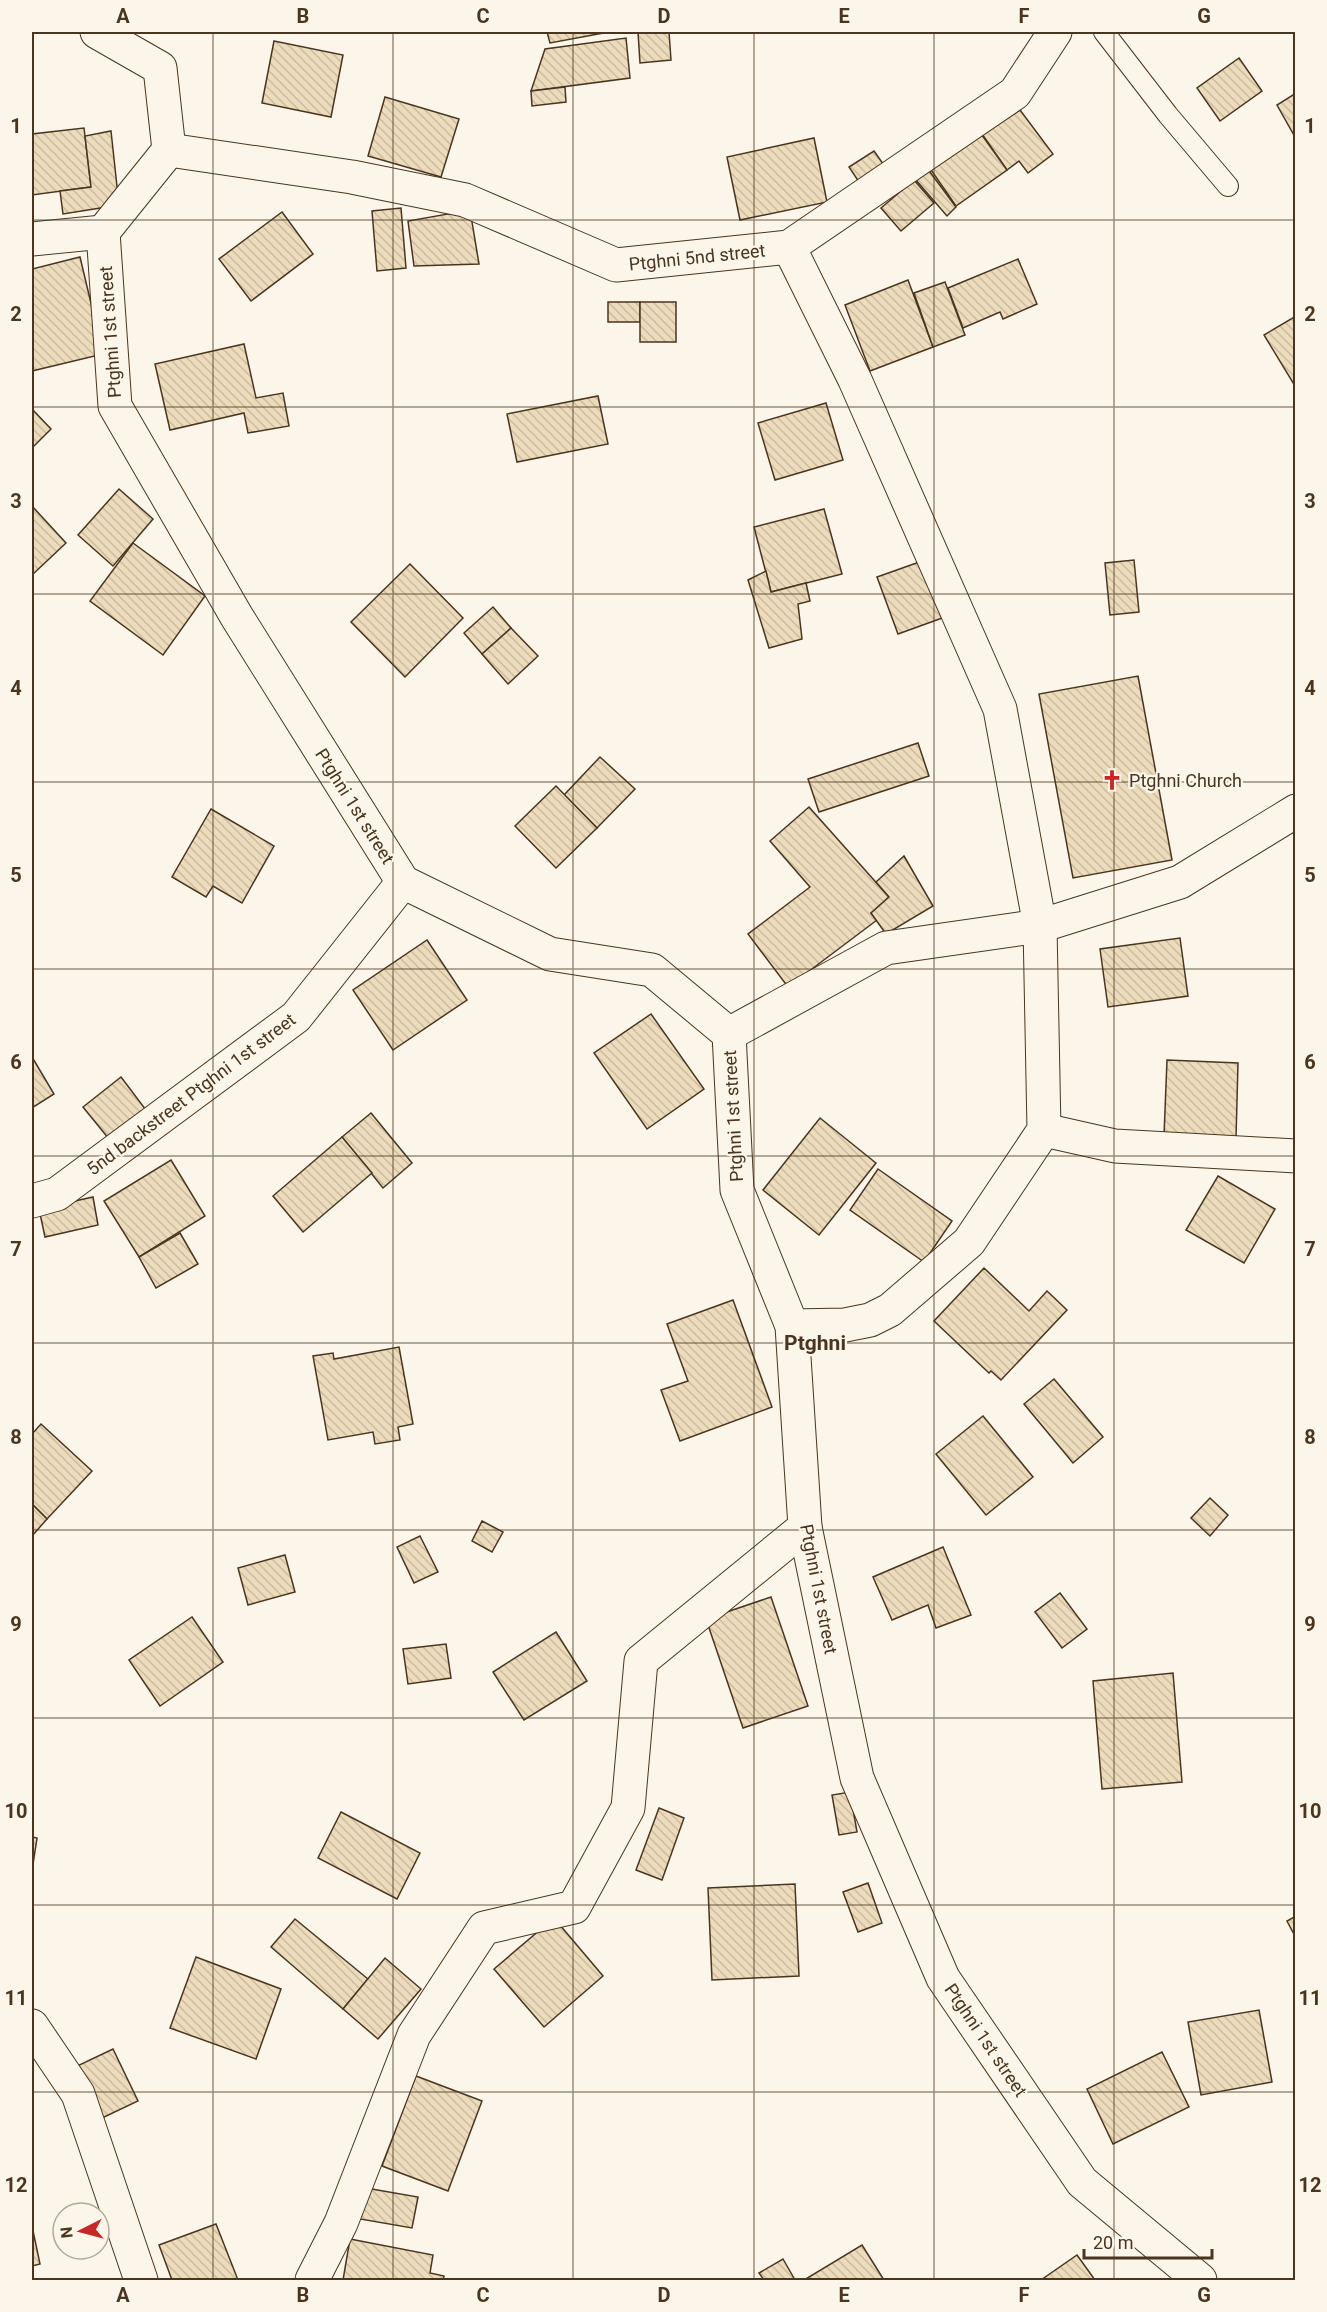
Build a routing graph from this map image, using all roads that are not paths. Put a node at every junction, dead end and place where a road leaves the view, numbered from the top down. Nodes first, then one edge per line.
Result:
1 (97, 32) edge
2 (1055, 32) edge
3 (1104, 32) edge
4 (169, 150) junction
5 (1228, 186) dead end
6 (103, 232) junction
7 (32, 239) edge
8 (789, 247) junction
9 (1296, 811) edge
10 (403, 882) junction
11 (1040, 926) junction
12 (729, 1034) junction
13 (1044, 1130) junction
14 (1296, 1156) edge
15 (32, 1201) edge
16 (792, 1326) junction
17 (805, 1527) junction
18 (32, 2026) edge
19 (141, 2280) edge
20 (312, 2280) edge
21 (1200, 2280) edge

1 - 4 street
2 - 8 street, Ptghni 5nd street
3 - 5 lane
4 - 6 street
4 - 8 street, Ptghni 5nd street
6 - 7 street
6 - 10 street, Ptghni 1st street
8 - 11 street
9 - 11 street
10 - 12 street, Ptghni 1st street
10 - 15 street, 5nd backstreet Ptghni 1st street
11 - 12 street
11 - 13 street
12 - 16 street, Ptghni 1st street
13 - 14 street
13 - 16 street
16 - 17 street, Ptghni 1st street
17 - 20 street
17 - 21 street, Ptghni 1st street
18 - 19 street

